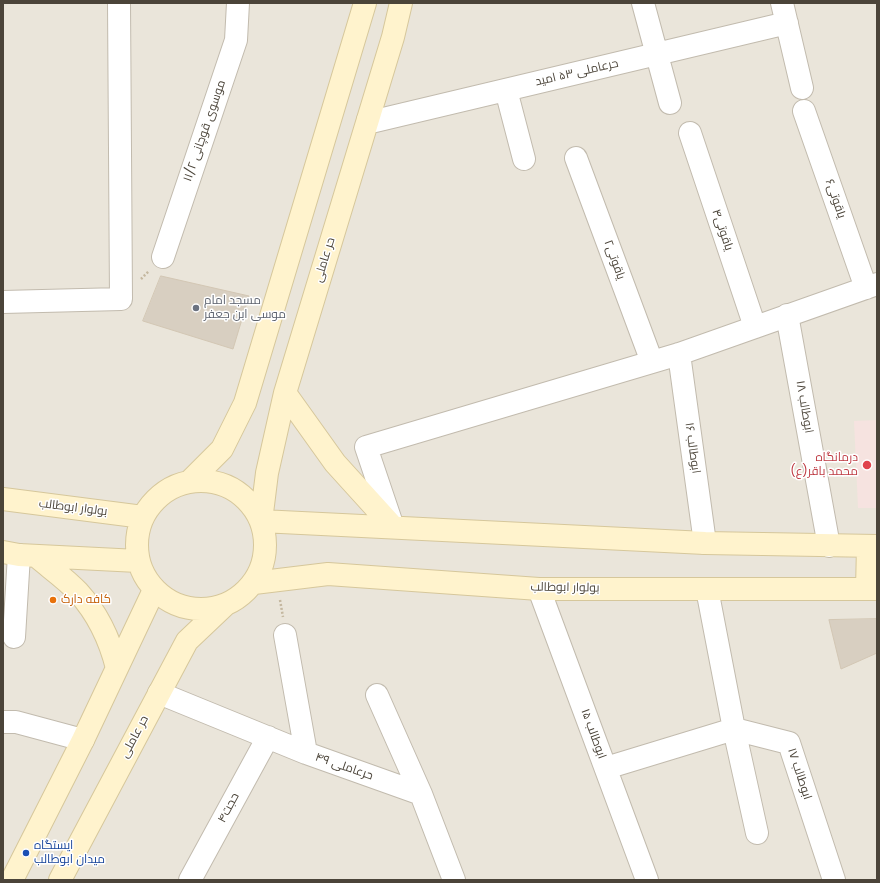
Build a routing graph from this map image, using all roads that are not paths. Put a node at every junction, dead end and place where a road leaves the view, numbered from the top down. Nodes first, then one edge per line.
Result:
1 (119, 3) edge
2 (238, 3) edge
3 (366, 3) edge
4 (401, 3) edge
5 (643, 3) edge
6 (784, 13) edge
7 (657, 54) junction
8 (802, 88) dead end
9 (506, 90) junction
10 (670, 103) dead end
11 (804, 111) dead end
12 (368, 120) junction
13 (690, 133) dead end
14 (576, 158) dead end
15 (524, 159) dead end
16 (163, 257) dead end
17 (871, 286) edge
18 (3, 302) edge
19 (787, 315) junction
20 (755, 327) junction
21 (679, 354) junction
22 (652, 362) junction
23 (285, 393) junction
24 (190, 481) junction
25 (3, 499) edge
26 (143, 517) junction
27 (261, 521) junction
28 (393, 527) junction
29 (705, 543) junction
30 (829, 546) junction
31 (872, 546) edge
32 (19, 554) edge
33 (138, 561) junction
34 (254, 583) junction
35 (539, 589) junction
36 (707, 589) junction
37 (872, 589) edge
38 (154, 590) junction
39 (226, 605) junction
40 (285, 635) road end
41 (14, 637) dead end
42 (117, 668) junction
43 (159, 693) junction
44 (377, 695) dead end
45 (3, 722) edge
46 (734, 729) junction
47 (268, 737) junction
48 (83, 740) junction
49 (306, 753) junction
50 (606, 768) junction
51 (421, 794) junction
52 (757, 833) dead end
53 (12, 880) edge
54 (60, 880) edge
55 (190, 880) edge
56 (454, 880) edge
57 (648, 880) edge
58 (834, 880) edge

1 - 18 street
2 - 16 street, موسوی قوچانی ۱۱/۲
3 - 24 main road
4 - 12 main road, حر عاملی
5 - 7 street
6 - 7 street, حرعاملی ۵۳ امید
6 - 8 street
7 - 9 street, حرعاملی ۵۳ امید
7 - 10 street
9 - 12 street, حرعاملی ۵۳ امید
9 - 15 street
11 - 17 street, یاقوتی۶
12 - 23 main road, حر عاملی
13 - 20 street, یاقوتی۴
14 - 22 street, یاقوتی۲
17 - 19 street
19 - 20 street
19 - 30 street, ابوطالب ۱۸
20 - 21 street
21 - 22 street
21 - 29 street, ابوطالب ۱۶
22 - 28 street
23 - 27 main road, حر عاملی
23 - 28 main road
24 - 26 main road
24 - 27 main road
25 - 26 main road, بولوار ابوطالب
26 - 33 main road
27 - 28 main road
27 - 34 main road
28 - 29 main road
29 - 30 main road
30 - 31 main road
31 - 37 main road
32 - 33 main road
32 - 41 street
32 - 42 main road
33 - 38 main road
34 - 35 main road, بولوار ابوطالب
34 - 39 main road
35 - 36 main road, بولوار ابوطالب
35 - 50 street, ابوطالب ۱۵
36 - 37 main road, بولوار ابوطالب
36 - 46 street
38 - 39 main road
38 - 42 main road
39 - 43 main road, حر عاملی
40 - 49 street
42 - 48 main road
43 - 47 street, حرعاملی ۴۹
43 - 54 main road, حر عاملی
44 - 51 street
45 - 48 street
46 - 50 street
46 - 52 street
46 - 58 street, ابوطالب ۱۷
47 - 49 street, حرعاملی ۴۹
47 - 55 street, حجت۴
48 - 53 main road
49 - 51 street, حرعاملی ۴۹
50 - 57 street, ابوطالب ۱۵
51 - 56 street

